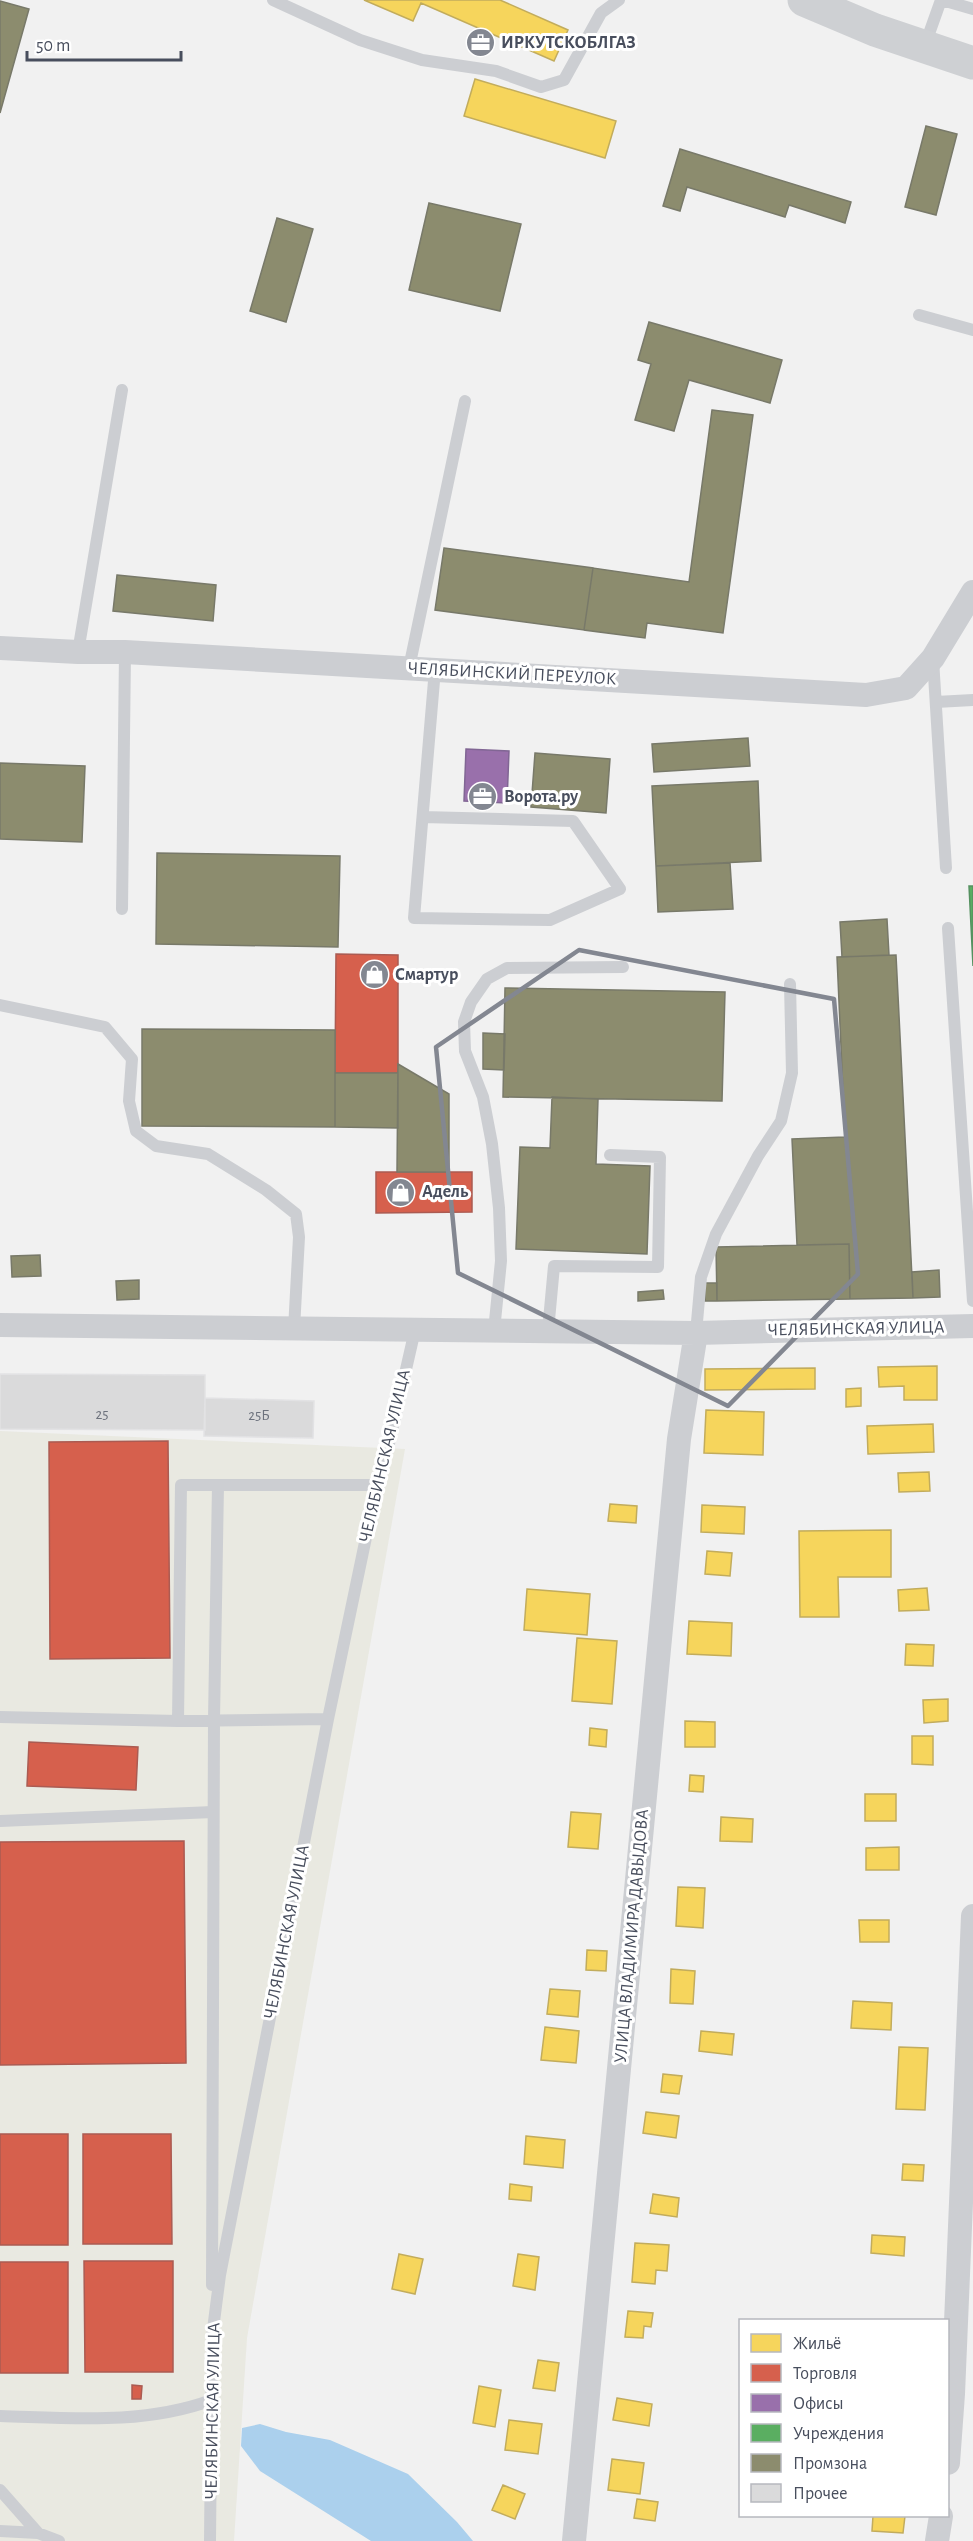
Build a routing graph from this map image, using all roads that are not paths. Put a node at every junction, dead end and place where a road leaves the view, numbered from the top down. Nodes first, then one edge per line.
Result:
1 (273, 0) edge
2 (620, 0) edge
3 (804, 0) edge
4 (942, 0) edge
5 (973, 9) edge
6 (924, 46) junction
7 (973, 63) edge
8 (919, 315) dead end
9 (973, 330) edge
10 (122, 390) dead end
11 (465, 401) dead end
12 (973, 592) edge
13 (0, 648) edge
14 (78, 652) junction
15 (124, 652) junction
16 (933, 658) junction
17 (409, 668) junction
18 (435, 669) junction
19 (973, 700) edge
20 (936, 702) junction
21 (423, 817) junction
22 (946, 868) dead end
23 (122, 909) dead end
24 (948, 928) dead end
25 (623, 967) dead end
26 (790, 984) dead end
27 (0, 1005) edge
28 (610, 1155) dead end
29 (973, 1301) edge
30 (0, 1325) edge
31 (973, 1326) edge
32 (294, 1329) junction
33 (415, 1330) junction
34 (494, 1331) junction
35 (548, 1331) junction
36 (696, 1333) junction
37 (218, 1485) junction
38 (377, 1485) junction
39 (0, 1717) edge
40 (328, 1719) junction
41 (214, 1720) junction
42 (178, 1721) junction
43 (213, 1812) junction
44 (0, 1821) edge
45 (973, 1916) edge
46 (212, 2337) junction
47 (212, 2400) junction
48 (0, 2416) edge
49 (949, 2449) edge
50 (0, 2490) edge
51 (941, 2517) edge
52 (0, 2531) edge
53 (38, 2533) junction
54 (59, 2541) edge
55 (210, 2541) edge
56 (574, 2541) edge
57 (937, 2541) edge

1 - 2 lane
3 - 6 main road
4 - 5 lane
4 - 6 lane
6 - 7 main road
8 - 9 lane
10 - 14 lane
11 - 17 lane
12 - 16 street, ЧЕЛЯБИНСКИЙ ПЕРЕУЛОК
13 - 14 street, ЧЕЛЯБИНСКИЙ ПЕРЕУЛОК
14 - 15 street, ЧЕЛЯБИНСКИЙ ПЕРЕУЛОК
15 - 17 street, ЧЕЛЯБИНСКИЙ ПЕРЕУЛОК
15 - 23 lane
16 - 18 street, ЧЕЛЯБИНСКИЙ ПЕРЕУЛОК
16 - 20 lane
17 - 18 street, ЧЕЛЯБИНСКИЙ ПЕРЕУЛОК
18 - 21 lane
19 - 20 lane
20 - 22 lane
21 - 21 lane
24 - 29 lane
25 - 34 lane
26 - 36 lane
27 - 32 lane
28 - 35 lane
30 - 32 street, ЧЕЛЯБИНСКАЯ УЛИЦА
31 - 36 street, ЧЕЛЯБИНСКАЯ УЛИЦА
32 - 33 street, ЧЕЛЯБИНСКАЯ УЛИЦА
33 - 34 street, ЧЕЛЯБИНСКАЯ УЛИЦА
33 - 38 lane, ЧЕЛЯБИНСКАЯ УЛИЦА
34 - 35 street, ЧЕЛЯБИНСКАЯ УЛИЦА
35 - 36 street, ЧЕЛЯБИНСКАЯ УЛИЦА
36 - 56 street, УЛИЦА ВЛАДИМИРА ДАВЫДОВА
37 - 38 lane
37 - 41 lane
37 - 42 lane
38 - 40 lane, ЧЕЛЯБИНСКАЯ УЛИЦА
39 - 42 lane
40 - 41 lane
40 - 46 lane, ЧЕЛЯБИНСКАЯ УЛИЦА
41 - 42 lane
41 - 43 lane
43 - 44 lane
43 - 46 lane
45 - 49 street
46 - 47 lane, ЧЕЛЯБИНСКАЯ УЛИЦА
47 - 48 lane
47 - 55 lane, ЧЕЛЯБИНСКАЯ УЛИЦА
50 - 53 lane
51 - 57 street
52 - 53 lane
53 - 54 lane

